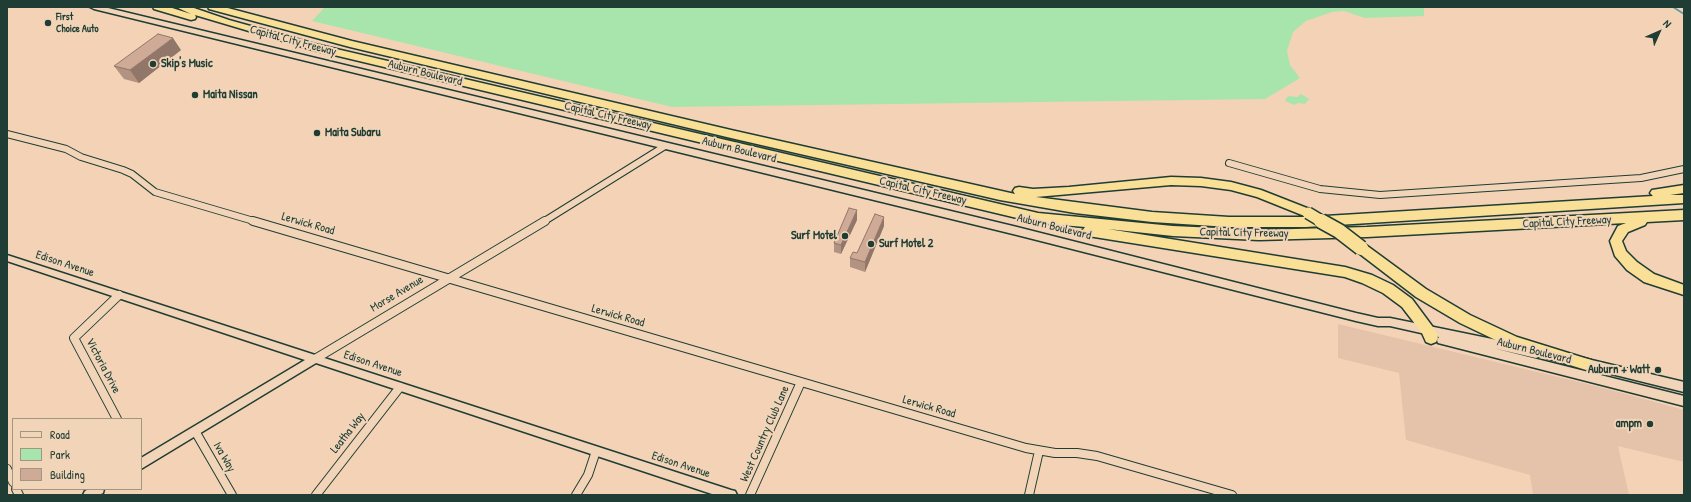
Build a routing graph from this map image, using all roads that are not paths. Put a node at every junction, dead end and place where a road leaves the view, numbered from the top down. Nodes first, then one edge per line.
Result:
1 (94, 7) edge
2 (158, 7) edge
3 (181, 7) edge
4 (215, 7) edge
5 (284, 39) junction
6 (7, 134) edge
7 (665, 146) junction
8 (1229, 163) dead end
9 (885, 169) junction
10 (1684, 169) edge
11 (1684, 188) edge
12 (1684, 199) edge
13 (1570, 206) junction
14 (1684, 215) edge
15 (1667, 216) junction
16 (1038, 218) junction
17 (7, 258) edge
18 (448, 278) junction
19 (1684, 290) edge
20 (119, 295) junction
21 (1430, 334) junction
22 (315, 359) junction
23 (1586, 364) junction
24 (801, 382) junction
25 (400, 387) junction
26 (1684, 387) edge
27 (1684, 401) edge
28 (116, 418) edge
29 (195, 431) junction
30 (596, 451) junction
31 (1039, 451) junction
32 (142, 463) edge
33 (7, 469) edge
34 (12, 480) edge
35 (232, 495) edge
36 (316, 495) edge
37 (576, 495) edge
38 (731, 495) edge
39 (750, 495) edge
40 (1029, 495) edge
41 (1232, 495) edge

1 - 7 main road, Auburn Boulevard
2 - 5 highway
3 - 5 highway, Capital City Freeway
4 - 9 highway, Capital City Freeway
5 - 16 highway, Capital City Freeway
6 - 18 street, Lerwick Road
7 - 18 street, Morse Avenue
7 - 21 main road, Auburn Boulevard
8 - 10 street
9 - 13 highway, Capital City Freeway
9 - 23 highway, bridge
11 - 13 highway
12 - 13 highway, Capital City Freeway
14 - 15 highway, Capital City Freeway
15 - 16 highway, Capital City Freeway
15 - 19 highway
16 - 21 highway
17 - 20 street, Edison Avenue
18 - 22 street, Morse Avenue
18 - 24 street, Lerwick Road
20 - 22 street, Edison Avenue
20 - 28 street, Victoria Drive
21 - 23 main road, Auburn Boulevard
21 - 27 main road, Auburn Boulevard
22 - 25 street, Edison Avenue
22 - 29 street, Morse Avenue
23 - 26 main road, Auburn Boulevard
24 - 31 street, Lerwick Road
24 - 39 street, West Country Club Lane
25 - 30 street, Edison Avenue
25 - 36 street, Leatha Way
29 - 32 street, Morse Avenue
29 - 35 street, Iva Way
30 - 37 street
30 - 38 street, Edison Avenue
31 - 40 street
31 - 41 street, Lerwick Road
33 - 34 street

